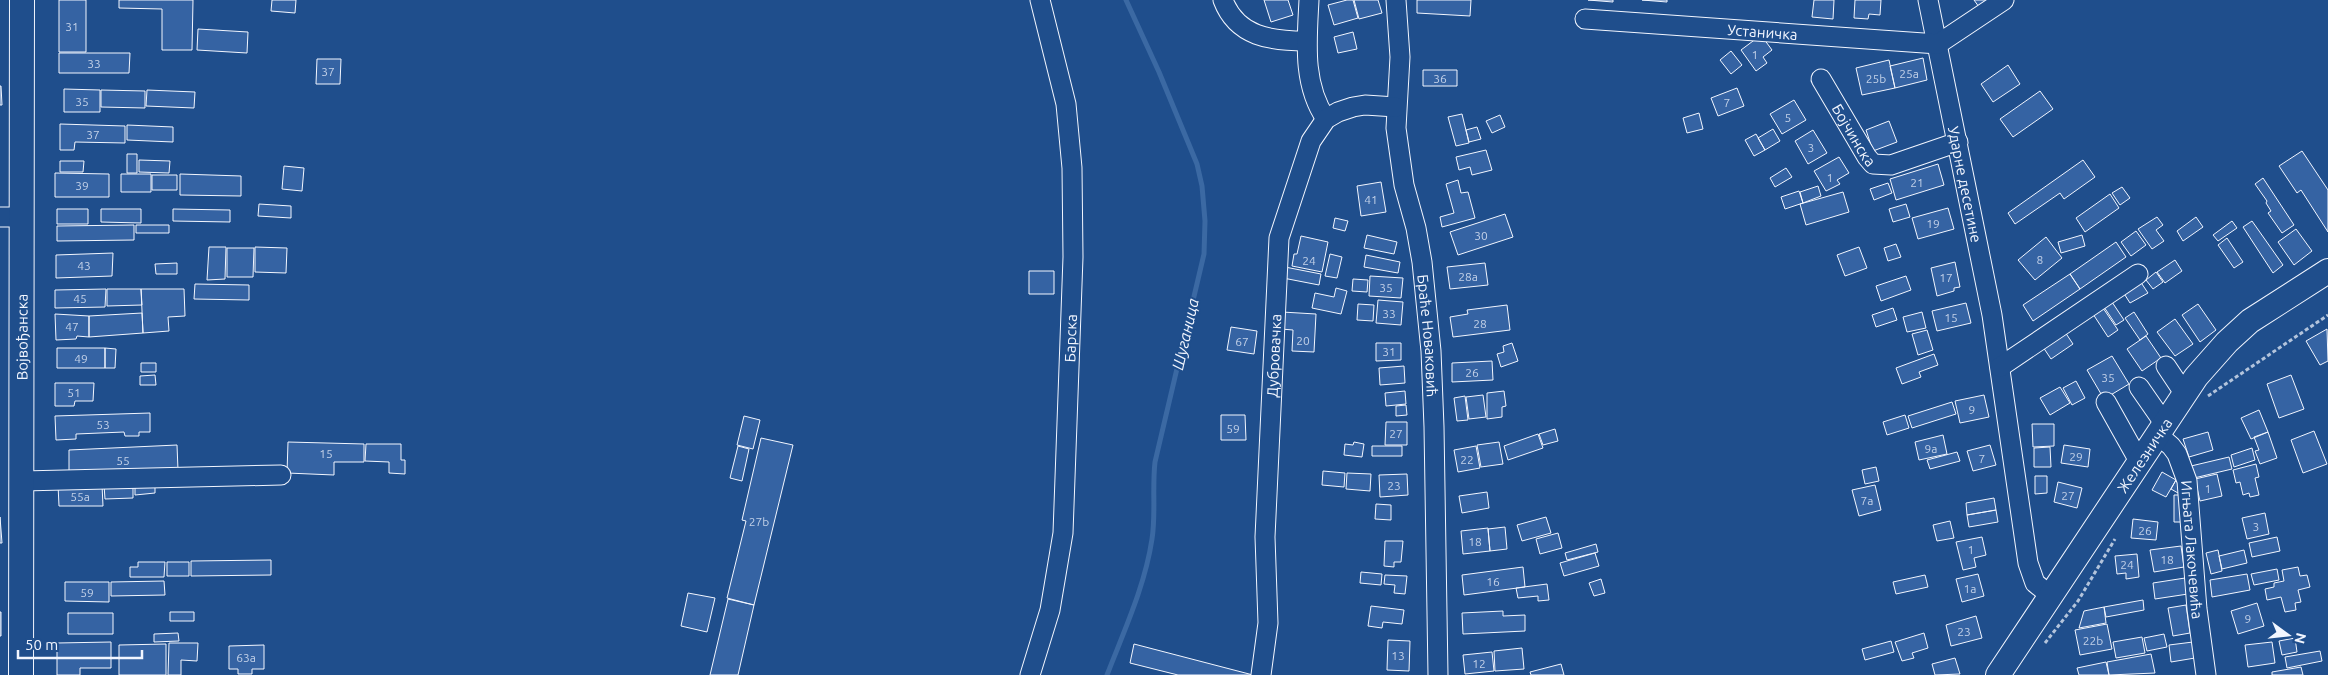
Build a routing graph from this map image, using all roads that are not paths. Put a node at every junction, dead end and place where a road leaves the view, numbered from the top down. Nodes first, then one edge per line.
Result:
1 (22, 0) edge
2 (1040, 0) edge
3 (1223, 0) edge
4 (1309, 0) edge
5 (1396, 0) edge
6 (1928, 0) edge
7 (2004, 0) edge
8 (1585, 20) dead end
9 (1306, 41) junction
10 (1938, 44) junction
11 (1821, 80) dead end
12 (1396, 107) junction
13 (1326, 120) junction
14 (1958, 142) junction
15 (11, 217) edge
16 (2328, 271) edge
17 (2138, 274) dead end
18 (2166, 366) dead end
19 (2000, 367) junction
20 (2139, 387) dead end
21 (2195, 395) junction
22 (2106, 402) dead end
23 (2160, 429) junction
24 (2139, 461) junction
25 (281, 475) dead end
26 (22, 481) junction
27 (2051, 596) junction
28 (21, 675) edge
29 (1030, 675) edge
30 (1261, 675) edge
31 (1438, 675) edge
32 (1998, 675) edge
33 (2206, 675) edge

1 - 15 main road, Војвођанска
2 - 29 street, Барска
3 - 9 street
4 - 9 street
5 - 12 street, Браће Новаковић
6 - 10 street, Ударне десетине
7 - 10 street
8 - 10 street, Устаничка
9 - 13 street
10 - 14 street, Ударне десетине
11 - 14 street, Бојчинска
12 - 13 street, Дубровачка
12 - 31 street, Браће Новаковић
13 - 30 street, Дубровачка
14 - 19 street, Ударне десетине
15 - 26 main road, Војвођанска
16 - 21 main road, Железничка
17 - 19 street
18 - 21 street
19 - 27 street, Ударне десетине
20 - 23 street, Игњата Лакочевића
21 - 23 main road, Железничка
22 - 24 street
23 - 24 main road, Железничка
23 - 33 street, Игњата Лакочевића
24 - 27 main road, Железничка
25 - 26 street
26 - 28 main road, Војвођанска
27 - 32 main road, Железничка

